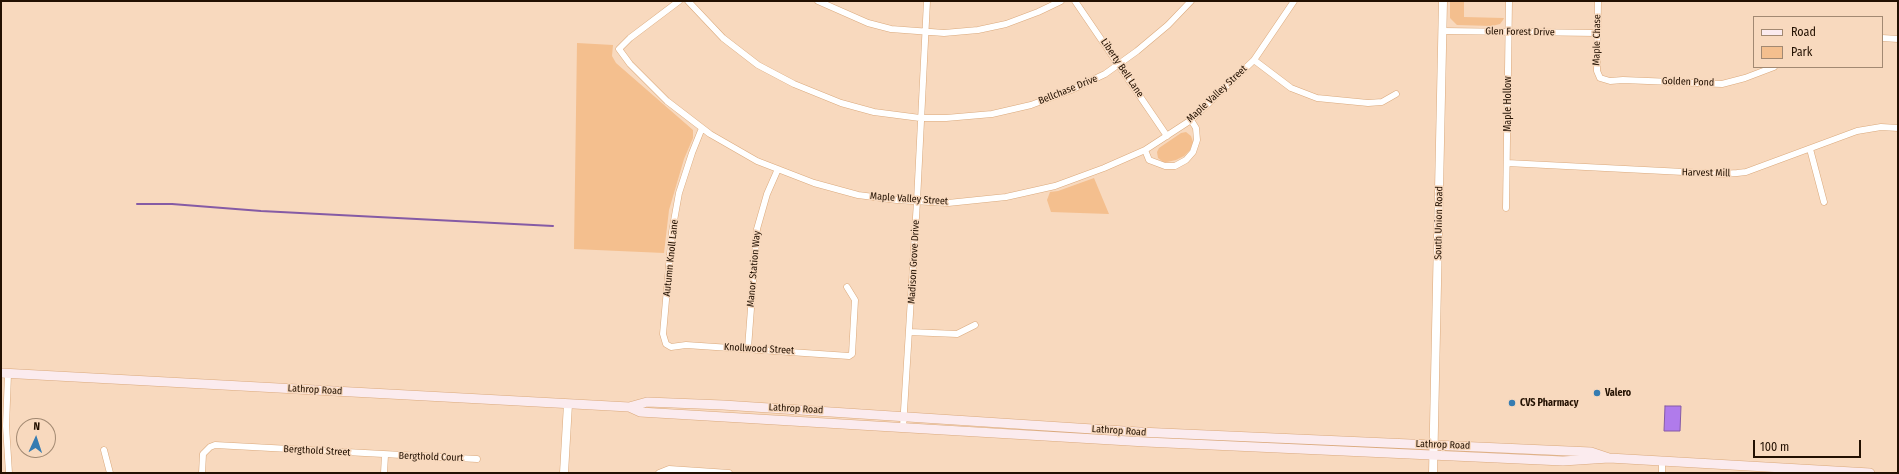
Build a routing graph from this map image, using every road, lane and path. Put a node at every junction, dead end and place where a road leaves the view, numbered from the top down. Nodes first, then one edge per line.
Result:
1 (679, 1) edge
2 (688, 1) edge
3 (818, 1) edge
4 (927, 1) edge
5 (1061, 1) edge
6 (1075, 1) edge
7 (1190, 1) edge
8 (1294, 1) edge
9 (1443, 1) edge
10 (1509, 1) edge
11 (1598, 1) edge
12 (1443, 31) junction
13 (925, 32) junction
14 (1508, 32) junction
15 (1598, 33) junction
16 (1883, 38) edge
17 (1898, 39) edge
18 (1254, 60) junction
19 (1119, 64) junction
20 (1771, 68) edge
21 (1600, 78) joint
22 (1396, 94) dead end
23 (920, 118) junction
24 (1191, 120) junction
25 (702, 128) junction
26 (1898, 128) edge
27 (1167, 136) junction
28 (1810, 149) junction
29 (1145, 150) junction
30 (1507, 163) junction
31 (778, 169) junction
32 (917, 201) junction
33 (1824, 202) dead end
34 (1506, 208) dead end
35 (847, 287) dead end
36 (975, 325) dead end
37 (909, 332) junction
38 (666, 344) joint
39 (748, 348) junction
40 (4, 373) edge
41 (568, 404) junction
42 (629, 407) junction
43 (904, 416) junction
44 (903, 428) junction
45 (1146, 437) junction
46 (1433, 444) junction
47 (104, 450) dead end
48 (385, 455) junction
49 (1433, 456) junction
50 (1609, 458) junction
51 (477, 459) dead end
52 (1662, 462) junction
53 (9, 473) edge
54 (110, 473) edge
55 (202, 473) edge
56 (384, 473) edge
57 (564, 473) edge
58 (659, 473) edge
59 (729, 473) edge
60 (1433, 473) edge
61 (1662, 473) edge
62 (1870, 473) edge

1 - 25 street, Maple Valley Street
2 - 23 street, Bellchase Drive
3 - 13 street
4 - 13 street, Madison Grove Drive
5 - 13 street
6 - 19 street, Liberty Bell Lane
7 - 19 street, Bellchase Drive
8 - 18 street, Maple Valley Street
9 - 12 street, South Union Road
10 - 14 street, Maple Hollow
11 - 15 street, Maple Chase
12 - 14 street, Glen Forest Drive
12 - 46 street, South Union Road
13 - 23 street, Madison Grove Drive
14 - 15 street, Glen Forest Drive
14 - 30 street, Maple Hollow
15 - 21 street, Maple Chase
16 - 17 street
18 - 22 street
18 - 24 street, Maple Valley Street
19 - 23 street, Bellchase Drive
19 - 27 street, Liberty Bell Lane
20 - 21 street, Golden Pond
23 - 32 street, Madison Grove Drive
24 - 27 street, Maple Valley Street
24 - 29 street
25 - 31 street, Maple Valley Street
25 - 38 street, Autumn Knoll Lane
26 - 28 street, Harvest Mill
27 - 29 street, Maple Valley Street
28 - 30 street, Harvest Mill
28 - 33 street
29 - 32 street, Maple Valley Street
30 - 34 street, Maple Hollow
31 - 32 street, Maple Valley Street
31 - 39 street, Manor Station Way
32 - 37 street, Madison Grove Drive
35 - 39 street, Knollwood Street
36 - 37 street
37 - 43 street, Madison Grove Drive
38 - 39 street, Knollwood Street
40 - 41 main road, Lathrop Road
40 - 53 street
41 - 42 main road, Lathrop Road
41 - 57 street
42 - 43 main road, Lathrop Road
42 - 44 main road, Lathrop Road
43 - 44 street, Madison Grove Drive
43 - 45 main road, Lathrop Road
44 - 45 main road, Lathrop Road
45 - 46 main road, Lathrop Road
45 - 49 main road, Lathrop Road
46 - 49 street, South Union Road
46 - 50 main road, Lathrop Road
47 - 54 street
48 - 51 street, Bergthold Court
48 - 55 street, Bergthold Street
48 - 56 street
49 - 50 main road, Lathrop Road
49 - 60 street, South Union Road
50 - 52 main road, Lathrop Road
52 - 61 street
52 - 62 main road, Lathrop Road
58 - 59 street

